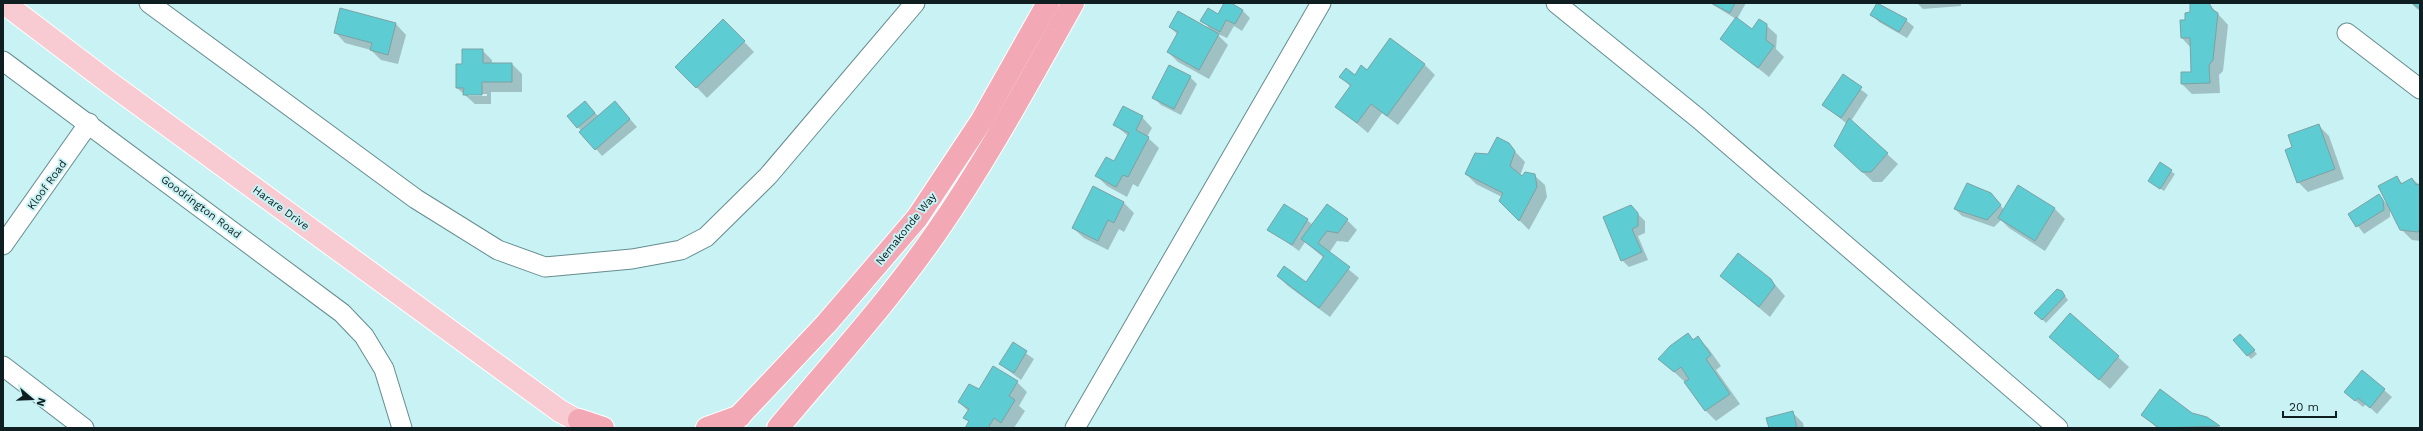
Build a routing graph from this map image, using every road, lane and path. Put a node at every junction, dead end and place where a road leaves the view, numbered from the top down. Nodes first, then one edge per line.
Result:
1 (4, 3) edge
2 (148, 3) edge
3 (915, 3) edge
4 (1048, 3) edge
5 (1073, 3) edge
6 (1321, 3) edge
7 (1556, 3) edge
8 (2347, 33) dead end
9 (3, 61) edge
10 (2420, 89) edge
11 (89, 123) junction
12 (3, 245) edge
13 (3, 366) edge
14 (815, 383) junction
15 (734, 422) edge
16 (574, 423) edge
17 (84, 428) edge
18 (402, 428) edge
19 (603, 428) edge
20 (708, 428) edge
21 (778, 428) edge
22 (793, 428) edge
23 (1075, 428) edge
24 (2058, 428) edge

1 - 16 main road, Harare Drive
2 - 3 street
4 - 15 highway, Nemakonde Way
5 - 14 highway
6 - 23 street
7 - 24 street
8 - 10 street
9 - 11 street, Goodrington Road
11 - 12 street, Kloof Road
11 - 18 street, Goodrington Road
13 - 17 street
14 - 21 highway
14 - 22 highway
15 - 20 highway
16 - 19 highway

